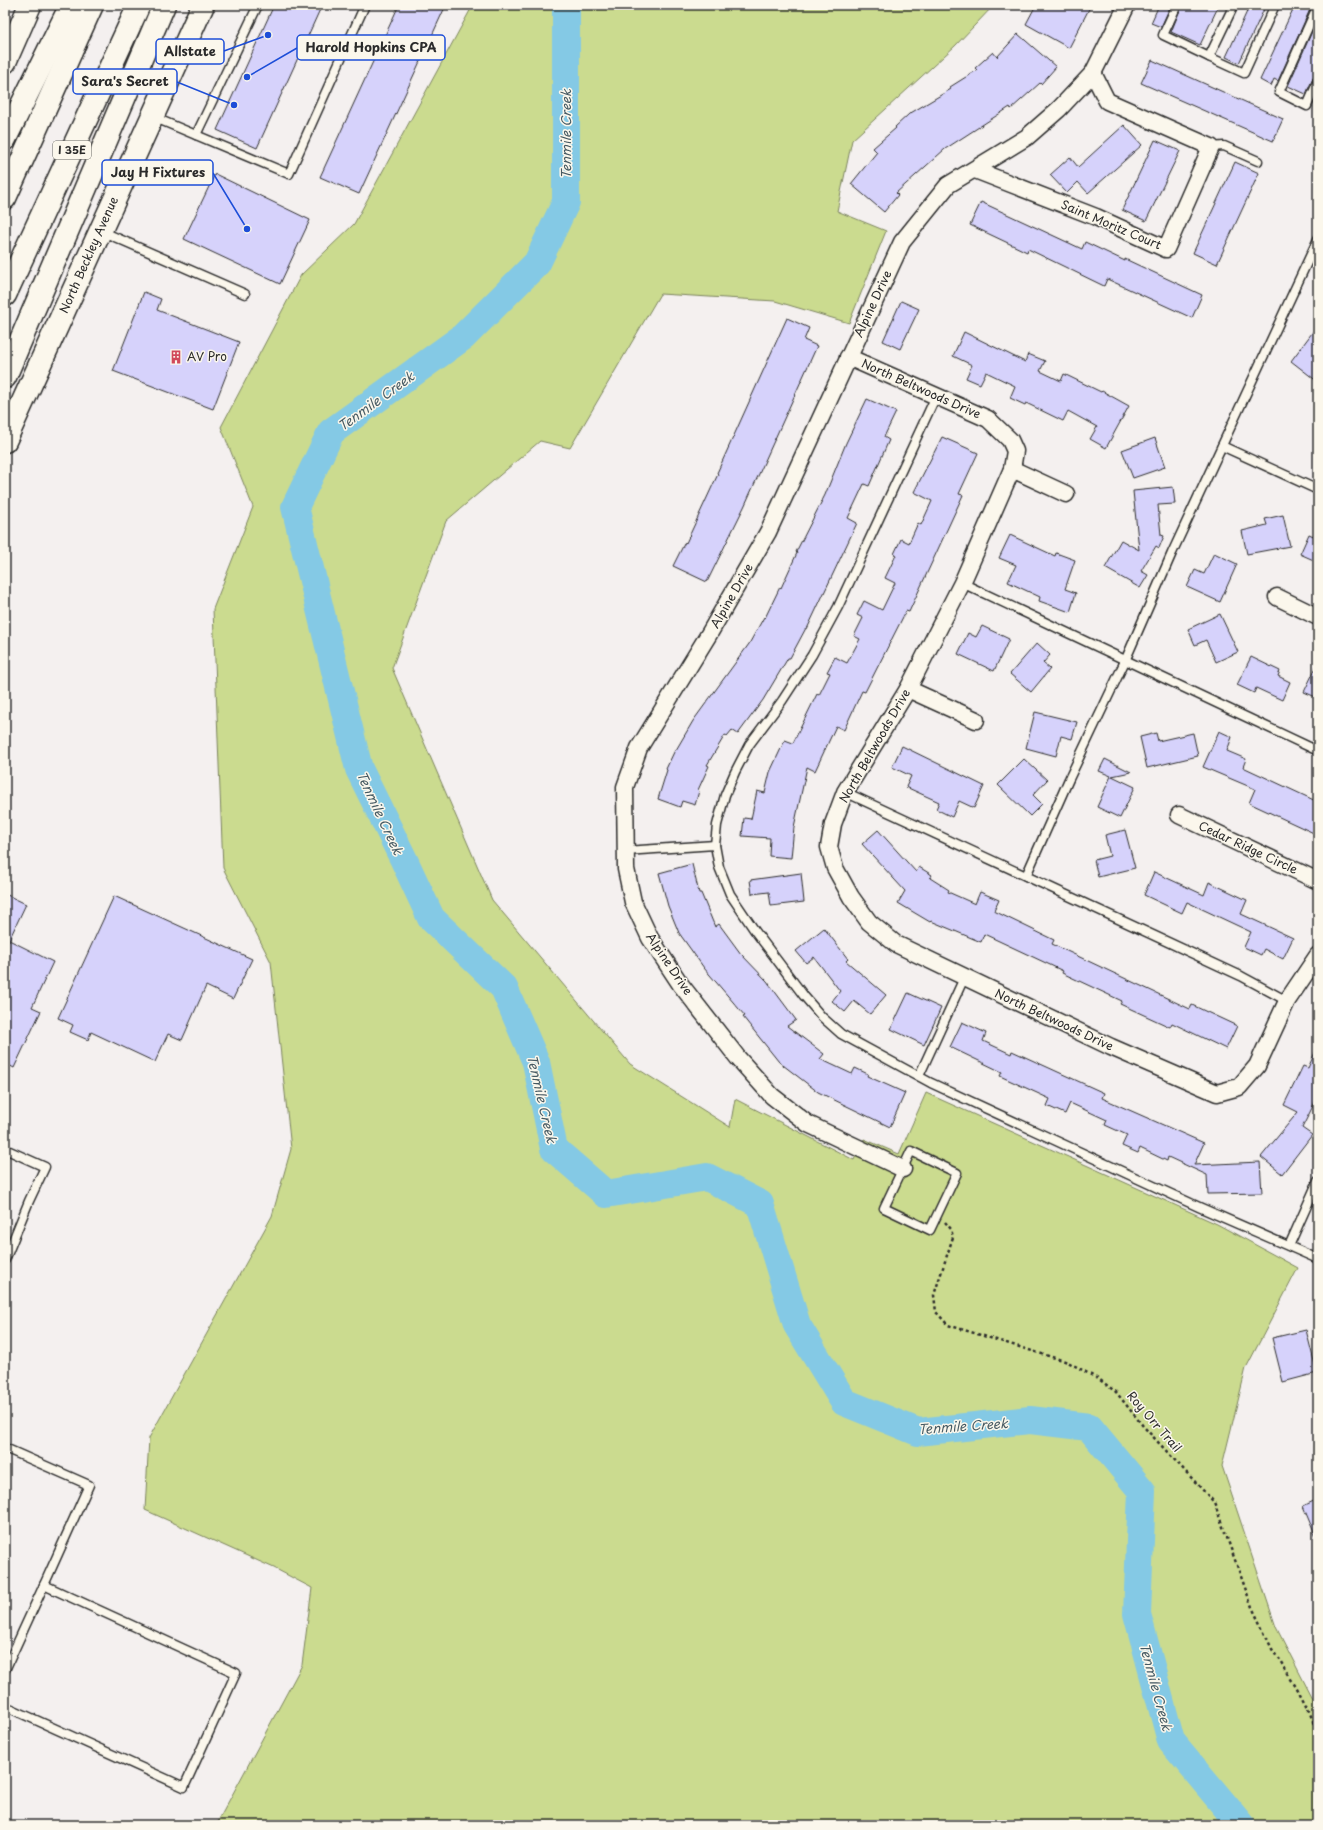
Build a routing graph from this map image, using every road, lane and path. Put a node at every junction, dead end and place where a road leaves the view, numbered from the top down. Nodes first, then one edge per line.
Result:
1 (30, 5) edge
2 (71, 5) edge
3 (92, 5) edge
4 (139, 5) edge
5 (164, 5) edge
6 (203, 5) edge
7 (258, 5) edge
8 (365, 5) edge
9 (1127, 5) edge
10 (1177, 5) edge
11 (1234, 5) edge
12 (1276, 5) edge
13 (1318, 5) edge
14 (1210, 56) junction
15 (5, 62) edge
16 (1093, 73) junction
17 (1318, 81) edge
18 (152, 116) junction
19 (196, 135) junction
20 (5, 139) edge
21 (1211, 147) junction
22 (1258, 161) dead end
23 (975, 170) junction
24 (5, 198) edge
25 (100, 230) junction
26 (1318, 239) edge
27 (245, 294) dead end
28 (5, 295) edge
29 (848, 357) junction
30 (5, 377) edge
31 (936, 396) junction
32 (5, 441) edge
33 (1222, 446) junction
34 (1012, 469) junction
35 (1318, 490) edge
36 (1066, 494) dead end
37 (962, 583) junction
38 (1277, 598) dead end
39 (1318, 617) edge
40 (1125, 661) junction
41 (908, 688) junction
42 (976, 720) dead end
43 (1318, 751) edge
44 (845, 792) junction
45 (1179, 815) dead end
46 (715, 845) junction
47 (626, 851) junction
48 (1026, 876) junction
49 (1318, 881) edge
50 (1318, 955) edge
51 (964, 978) junction
52 (1287, 1001) junction
53 (919, 1076) junction
54 (5, 1149) edge
55 (903, 1169) junction
56 (1318, 1181) edge
57 (937, 1215) junction
58 (1289, 1246) junction
59 (1318, 1259) edge
60 (5, 1260) edge
61 (5, 1448) edge
62 (44, 1585) junction
63 (5, 1670) edge
64 (5, 1706) edge
65 (1318, 1734) edge

1 - 15 main road
2 - 20 main road
3 - 24 main road
4 - 28 main road, I 35E
5 - 30 main road
6 - 18 main road, North Beckley Avenue
7 - 19 lane
8 - 19 lane
9 - 16 street, Alpine Drive
10 - 14 lane
11 - 14 lane
12 - 14 lane
13 - 17 lane
16 - 21 street
16 - 23 street, Alpine Drive
18 - 19 lane
18 - 25 main road, North Beckley Avenue
21 - 22 lane
21 - 23 street, Saint Moritz Court
23 - 29 street, Alpine Drive
25 - 27 lane
25 - 32 main road, North Beckley Avenue
26 - 33 lane
29 - 31 street, North Beltwoods Drive
29 - 47 street, Alpine Drive
31 - 34 street, North Beltwoods Drive
31 - 46 lane
33 - 35 lane
33 - 40 lane
34 - 36 street
34 - 37 street, North Beltwoods Drive
37 - 40 lane
37 - 41 street, North Beltwoods Drive
38 - 39 street
40 - 43 lane
40 - 48 lane
41 - 42 street
41 - 44 street, North Beltwoods Drive
44 - 48 lane
44 - 51 street, North Beltwoods Drive
45 - 49 street, Cedar Ridge Circle
46 - 47 lane
46 - 53 lane
47 - 55 street, Alpine Drive
48 - 52 lane
50 - 52 street, North Beltwoods Drive
51 - 52 street, North Beltwoods Drive
51 - 53 lane
53 - 58 lane
54 - 60 lane
55 - 57 lane
55 - 57 lane
56 - 58 lane
57 - 65 path, Roy Orr Trail
58 - 59 lane
61 - 62 lane
62 - 63 lane
62 - 64 lane

